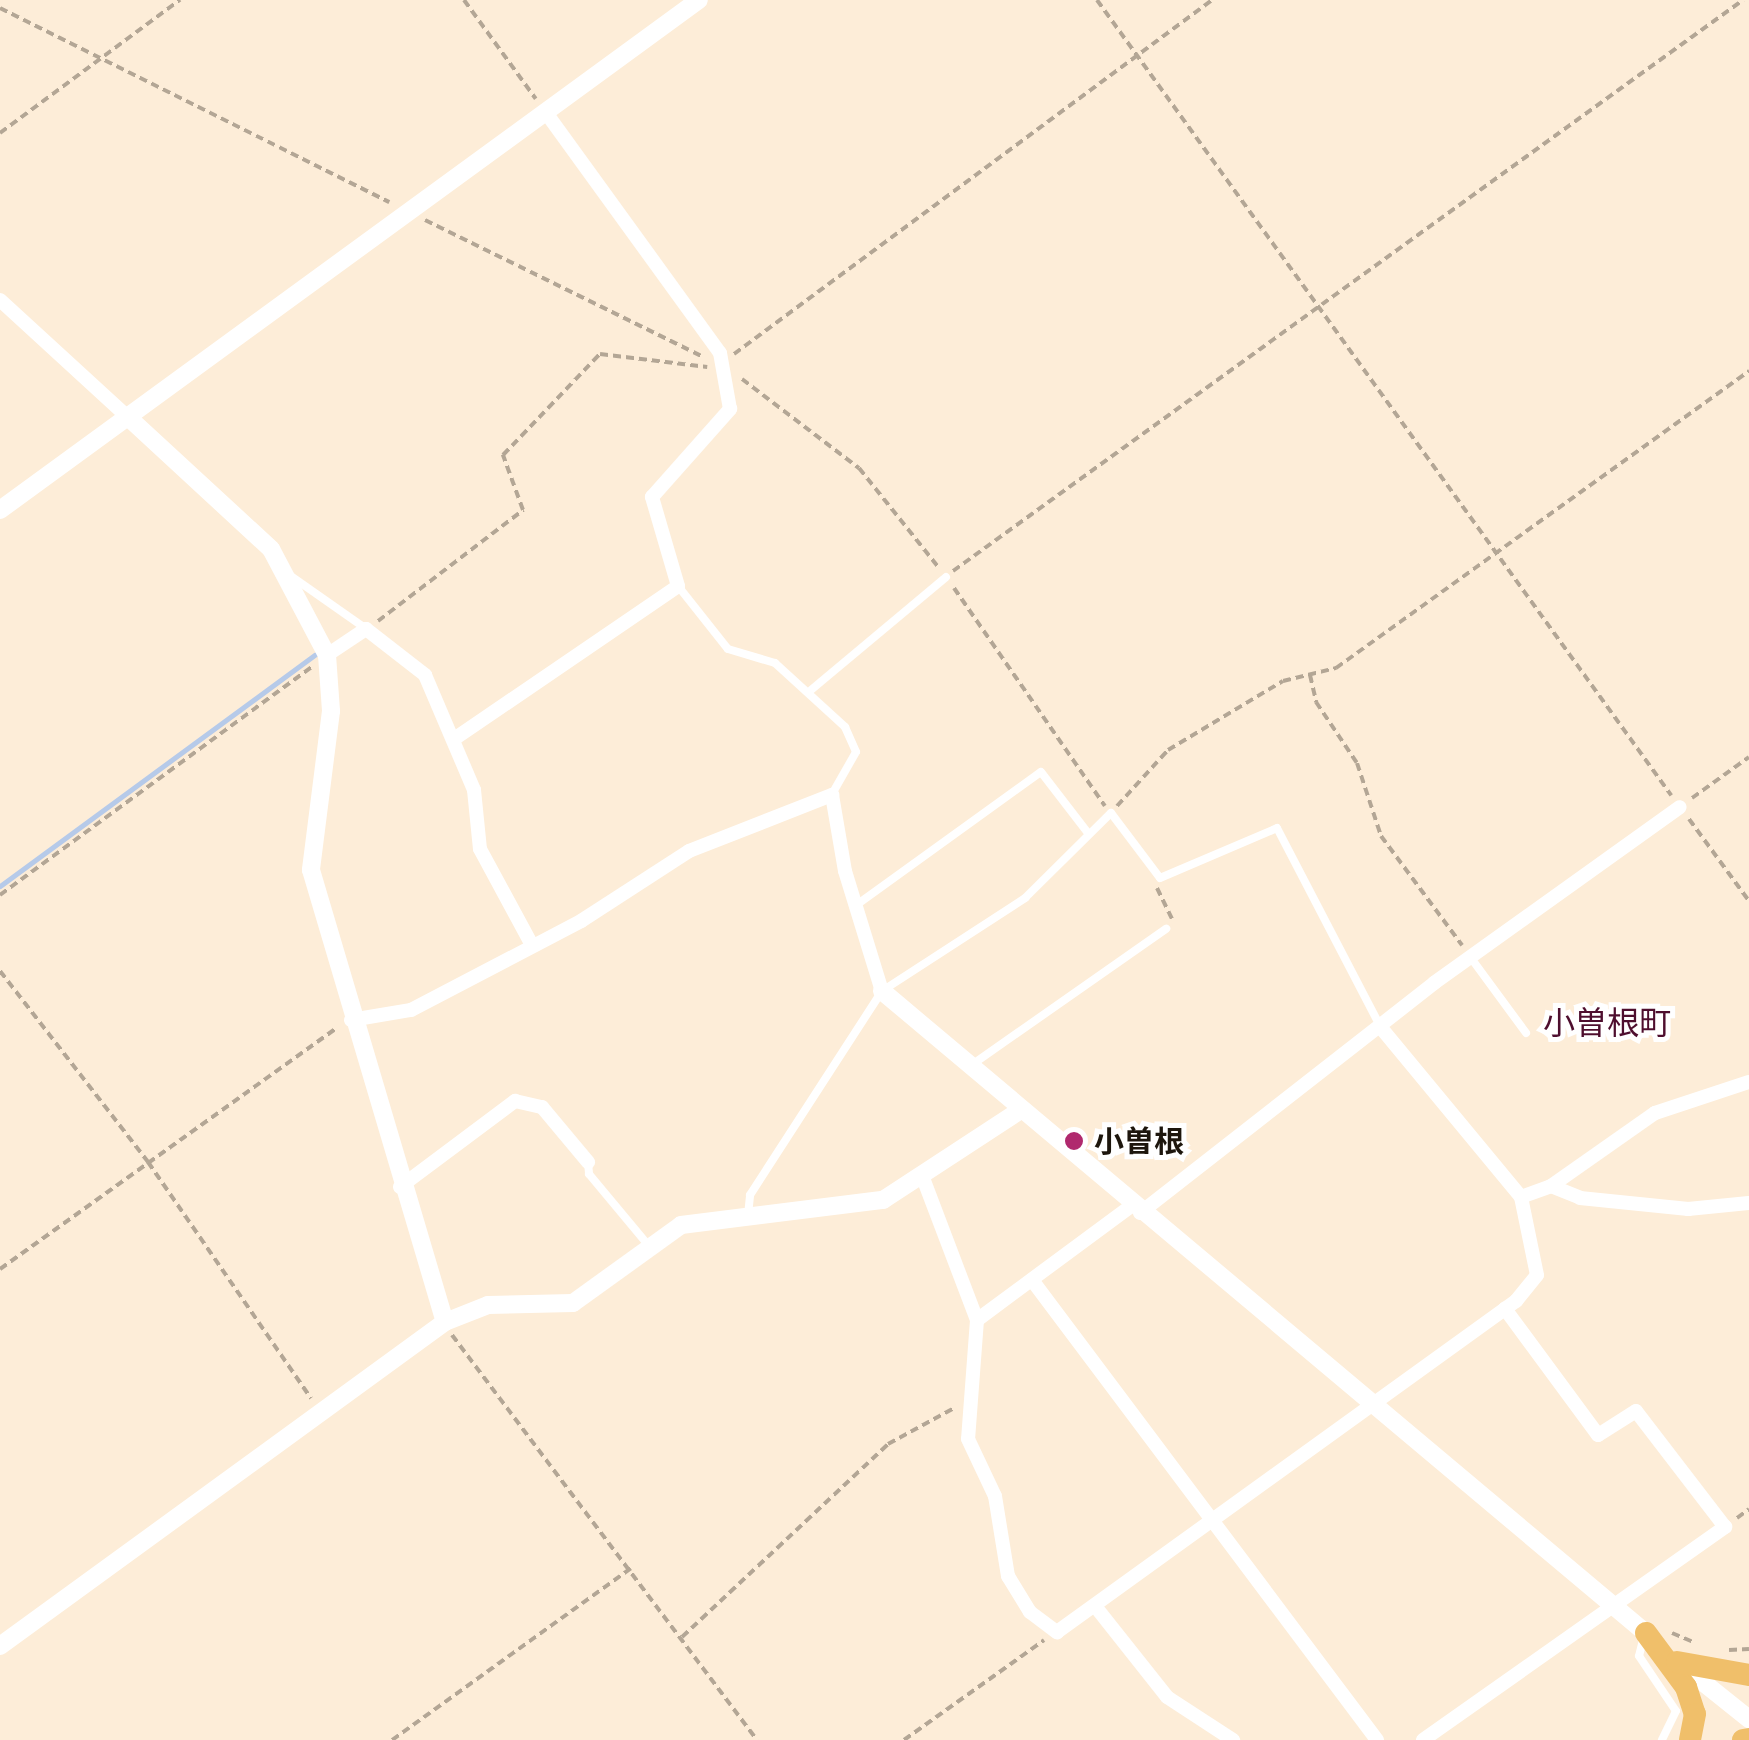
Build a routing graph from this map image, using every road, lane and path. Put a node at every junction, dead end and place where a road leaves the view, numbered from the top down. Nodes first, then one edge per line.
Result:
1 (180, 0) edge
2 (464, 0) edge
3 (699, 0) edge
4 (1097, 0) edge
5 (1212, 0) edge
6 (1743, 0) edge
7 (0, 8) edge
8 (1138, 54) junction
9 (102, 57) junction
10 (545, 111) junction
11 (0, 133) edge
12 (407, 211) junction
13 (0, 300) edge
14 (1321, 308) junction
15 (726, 367) junction
16 (1749, 371) edge
17 (130, 418) junction
18 (0, 510) edge
19 (1498, 552) junction
20 (288, 574) junction
21 (946, 576) junction
22 (678, 586) junction
23 (366, 629) junction
24 (327, 655) junction
25 (1310, 675) junction
26 (811, 690) junction
27 (454, 739) junction
28 (1749, 756) edge
29 (832, 795) junction
30 (1680, 806) junction
31 (1110, 814) junction
32 (1088, 833) junction
33 (1160, 878) junction
34 (0, 895) edge
35 (1749, 901) edge
36 (856, 906) junction
37 (1166, 929) joint
38 (532, 946) junction
39 (1472, 958) junction
40 (0, 971) edge
41 (882, 991) junction
42 (351, 1020) junction
43 (1381, 1028) junction
44 (1526, 1032) dead end
45 (966, 1068) junction
46 (1749, 1082) edge
47 (1019, 1110) junction
48 (148, 1162) junction
49 (588, 1162) joint
50 (923, 1178) junction
51 (1551, 1186) junction
52 (399, 1187) junction
53 (1520, 1198) junction
54 (1749, 1203) edge
55 (1136, 1209) junction
56 (748, 1220) junction
57 (651, 1248) junction
58 (0, 1269) edge
59 (1032, 1280) junction
60 (1505, 1309) junction
61 (978, 1320) junction
62 (445, 1322) junction
63 (977, 1396) junction
64 (1372, 1403) junction
65 (322, 1414) junction
66 (1214, 1517) junction
67 (631, 1568) junction
68 (1096, 1606) junction
69 (1613, 1606) junction
70 (1057, 1632) junction
71 (1646, 1632) junction
72 (682, 1637) junction
73 (0, 1646) edge
74 (1709, 1646) dead end
75 (1749, 1649) edge
76 (1724, 1650) dead end
77 (1677, 1662) junction
78 (1749, 1676) edge
79 (1749, 1719) edge
80 (392, 1740) edge
81 (757, 1740) edge
82 (904, 1740) edge
83 (1233, 1740) edge
84 (1377, 1740) edge
85 (1423, 1740) edge
86 (1662, 1740) edge
87 (1690, 1740) edge

1 - 9 path
2 - 10 path
3 - 10 street
4 - 8 path
5 - 8 path
6 - 14 path
7 - 9 path
8 - 14 path
8 - 15 path
9 - 11 path
9 - 12 path
10 - 12 street
10 - 15 street
12 - 15 path
12 - 17 street
13 - 17 street
14 - 19 path
14 - 21 path
15 - 21 path
15 - 22 street
15 - 23 path
16 - 19 path
17 - 18 street
17 - 20 street
19 - 25 path
19 - 30 path
20 - 23 lane
20 - 24 street
21 - 26 lane
21 - 31 path
22 - 26 lane
22 - 27 street
23 - 24 street
23 - 27 street
24 - 34 path
24 - 42 street
25 - 31 path
25 - 39 path
26 - 29 lane
27 - 38 street
28 - 30 path
29 - 36 street
29 - 38 street
30 - 35 path
30 - 39 street
31 - 32 lane
31 - 33 lane
32 - 36 lane
32 - 41 lane
33 - 37 path
33 - 43 lane
36 - 41 street
37 - 45 lane
38 - 42 street
39 - 43 street
39 - 44 lane
40 - 48 path
41 - 45 street
41 - 56 lane
42 - 48 path
42 - 52 street
43 - 53 street
43 - 55 street
45 - 47 street
46 - 51 street
47 - 50 street
47 - 55 street
48 - 58 path
48 - 65 path
49 - 52 street
49 - 57 lane
50 - 56 street
50 - 61 street
51 - 53 street
51 - 54 street
52 - 62 street
53 - 60 street
55 - 59 street
55 - 64 street
56 - 57 street
57 - 62 street
59 - 61 street
59 - 66 street
60 - 64 street
60 - 69 street
61 - 63 street
62 - 65 street
62 - 67 path
63 - 70 street
63 - 72 path
64 - 66 street
64 - 69 street
65 - 73 street
66 - 68 street
66 - 84 street
67 - 72 path
67 - 80 path
68 - 70 street
68 - 83 street
69 - 71 street
69 - 85 street
70 - 82 path
71 - 74 path
71 - 77 street
71 - 86 lane
71 - 87 highway
72 - 81 path
75 - 76 path
77 - 78 highway
77 - 79 street

